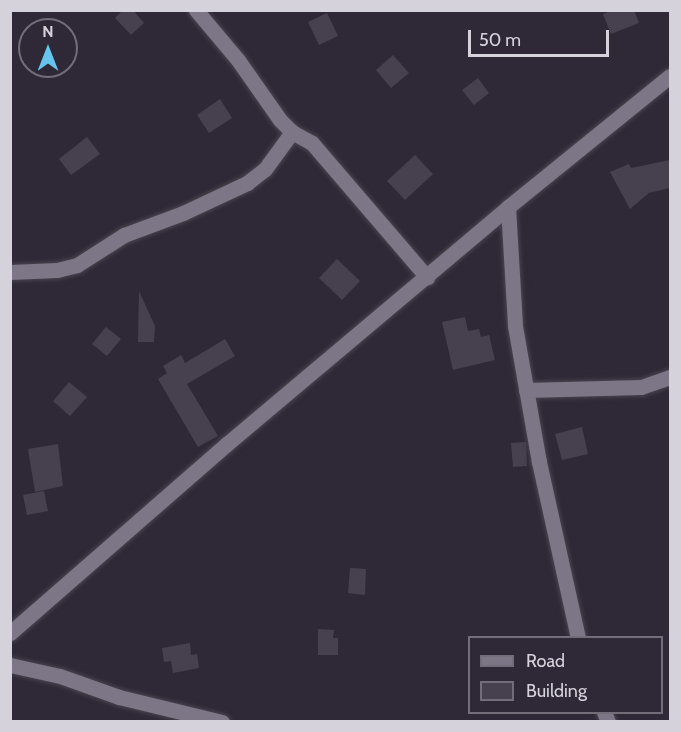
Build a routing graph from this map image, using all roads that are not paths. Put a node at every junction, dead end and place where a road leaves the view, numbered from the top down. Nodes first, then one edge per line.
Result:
1 (199, 11) edge
2 (670, 75) edge
3 (292, 132) junction
4 (508, 207) junction
5 (10, 272) edge
6 (427, 277) junction
7 (670, 377) edge
8 (526, 390) junction
9 (10, 633) edge
10 (578, 636) edge
11 (10, 664) edge
12 (222, 722) edge

1 - 3 street
2 - 4 street
3 - 5 street
3 - 6 street
4 - 6 street
4 - 8 street
6 - 9 street
7 - 8 street
8 - 10 street
11 - 12 street

